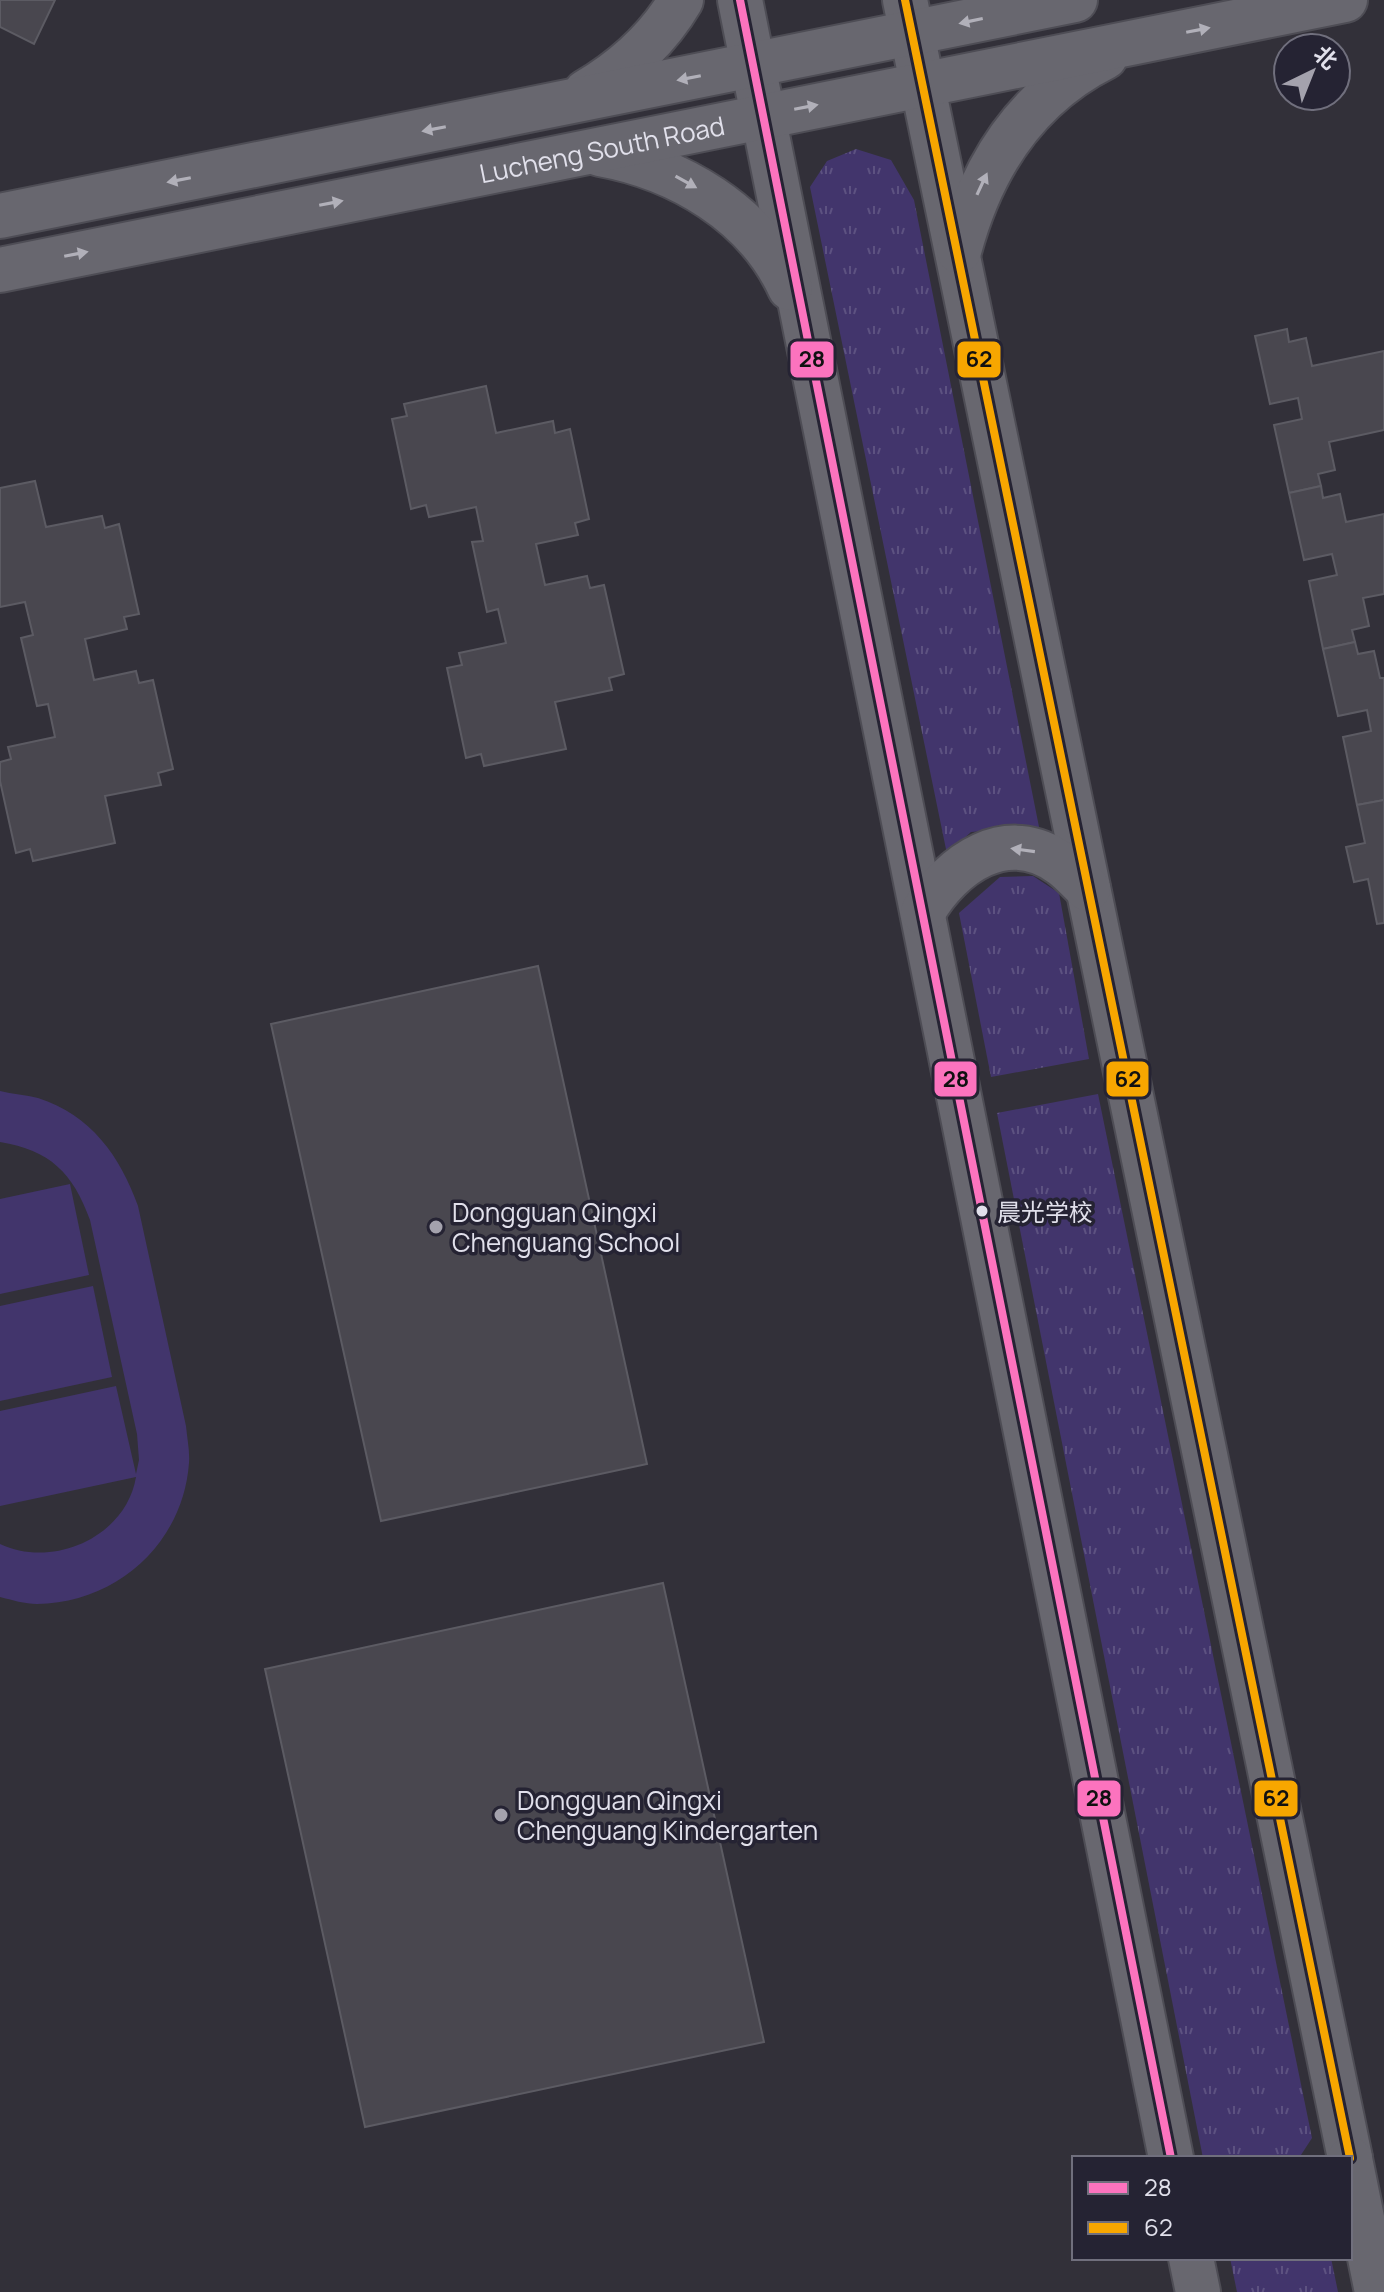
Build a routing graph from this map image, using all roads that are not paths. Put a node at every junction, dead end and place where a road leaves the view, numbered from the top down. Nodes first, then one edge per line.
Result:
1 (681, 0) edge
2 (740, 0) edge
3 (1075, 0) edge
4 (1345, 0) edge
5 (908, 17) edge
6 (1133, 43) junction
7 (754, 65) junction
8 (922, 84) junction
9 (572, 101) junction
10 (764, 115) junction
11 (585, 152) junction
12 (0, 216) edge
13 (957, 258) junction
14 (0, 270) edge
15 (807, 330) junction
16 (1088, 889) junction
17 (923, 912) junction
18 (1344, 2150) edge
19 (1172, 2156) edge
20 (1352, 2184) edge
21 (1191, 2260) edge
22 (1198, 2292) edge
23 (1377, 2292) edge

1 - 9 street
2 - 7 street
3 -> 5 street, Lucheng South Road
6 -> 4 street, Lucheng South Road
5 - 7 street, Lucheng South Road
5 - 8 street
6 - 8 street, Lucheng South Road
13 -> 6 street
7 -> 9 street, Lucheng South Road
7 - 10 street
10 -> 8 street, Lucheng South Road
8 - 13 street
9 -> 12 street, Lucheng South Road
10 - 11 street, Lucheng South Road
10 - 15 street
14 -> 11 street, Lucheng South Road
11 -> 15 street
13 - 16 street
15 - 17 street
16 -> 17 street
16 - 18 street
17 - 19 street
20 - 23 street
21 - 22 street

